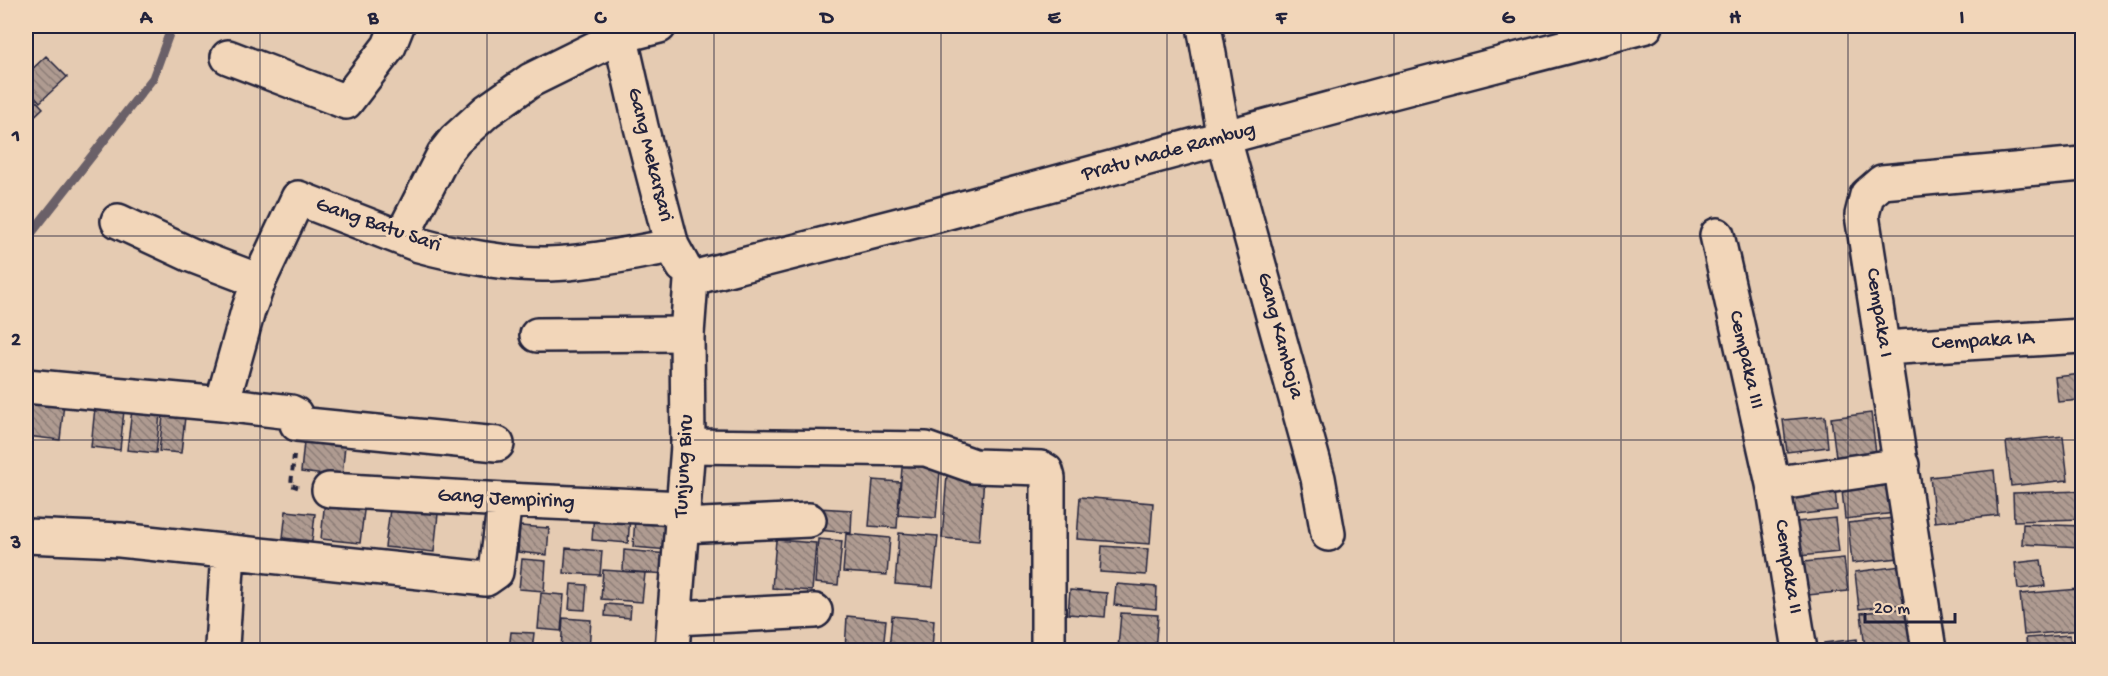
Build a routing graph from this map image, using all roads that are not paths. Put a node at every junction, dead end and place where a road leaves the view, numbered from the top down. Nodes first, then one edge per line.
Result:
1 (397, 26) edge
2 (659, 26) edge
3 (1204, 26) edge
4 (1647, 26) edge
5 (619, 31) edge
6 (228, 57) dead end
7 (1224, 139) junction
8 (2082, 164) edge
9 (118, 221) dead end
10 (1717, 235) dead end
11 (402, 236) junction
12 (672, 246) junction
13 (259, 281) junction
14 (691, 281) junction
15 (687, 334) junction
16 (537, 335) dead end
17 (2082, 336) edge
18 (1883, 348) junction
19 (26, 386) edge
20 (222, 404) junction
21 (497, 444) dead end
22 (688, 446) junction
23 (1902, 465) junction
24 (1773, 484) junction
25 (329, 490) road end
26 (505, 500) junction
27 (683, 517) junction
28 (809, 520) dead end
29 (1328, 534) dead end
30 (26, 536) edge
31 (228, 552) junction
32 (815, 611) dead end
33 (675, 618) junction
34 (222, 646) dead end
35 (672, 651) edge
36 (1048, 651) edge
37 (1800, 651) edge
38 (1929, 651) edge

1 - 6 street
2 - 5 street
3 - 7 street, Gang Kamboja
4 - 7 street, Pratu Made Rambug
5 - 11 street
5 - 12 street, Gang Mekarsari
7 - 14 street, Pratu Made Rambug
7 - 29 street, Gang Kamboja
8 - 18 street, Cempaka I
9 - 13 street
10 - 24 street, Cempaka III
11 - 12 street, Gang Batu Sari
11 - 13 street, Gang Batu Sari
12 - 14 street, Gang Mekarsari
13 - 20 street
14 - 15 street, Tunjung Biru
15 - 16 street
15 - 22 street, Tunjung Biru
17 - 18 street, Cempaka IA
18 - 23 street, Cempaka I
19 - 20 street
20 - 21 street
22 - 27 street, Tunjung Biru
22 - 36 street
23 - 24 street
23 - 38 street, Cempaka I
24 - 37 street, Cempaka II
25 - 26 street, Gang Jempiring
26 - 27 street, Gang Jempiring
26 - 31 street
27 - 28 street, Gang Jempiring
27 - 33 street, Tunjung Biru
30 - 31 street
31 - 34 street
32 - 33 street
33 - 35 street, Tunjung Biru

